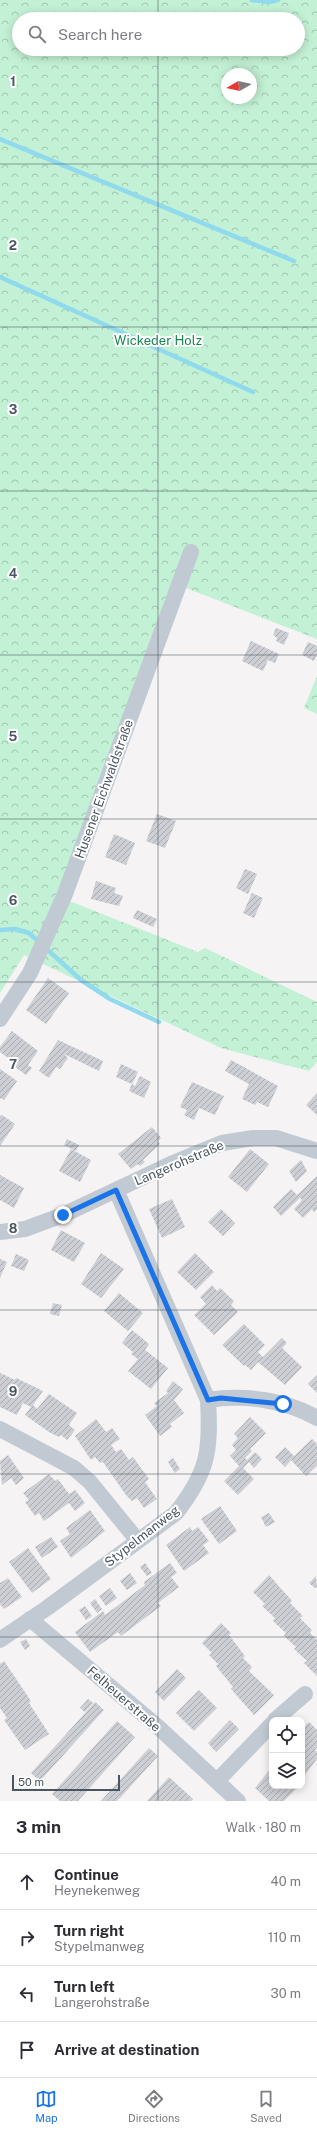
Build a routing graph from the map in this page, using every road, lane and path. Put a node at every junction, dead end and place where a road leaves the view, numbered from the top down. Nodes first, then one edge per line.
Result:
1 (191, 552) dead end
2 (0, 1019) edge
3 (317, 1151) edge
4 (116, 1190) junction
5 (0, 1232) edge
6 (208, 1400) junction
7 (317, 1418) edge
8 (0, 1429) edge
9 (138, 1541) junction
10 (30, 1619) junction
11 (0, 1640) edge
12 (305, 1694) dead end
13 (278, 1717) edge
14 (269, 1727) edge
15 (217, 1781) junction
16 (238, 1801) edge

1 - 2 street, Husener Eichwaldstraße
3 - 4 street, Langerohstraße
4 - 5 street, Langerohstraße
4 - 6 street, Stypelmanweg
6 - 7 street
6 - 9 street, Stypelmanweg
8 - 9 street
9 - 10 street, Stypelmanweg
10 - 11 street, Stypelmanweg
10 - 15 street, Felheuerstraße
12 - 13 street
14 - 15 street
15 - 16 street, Felheuerstraße

